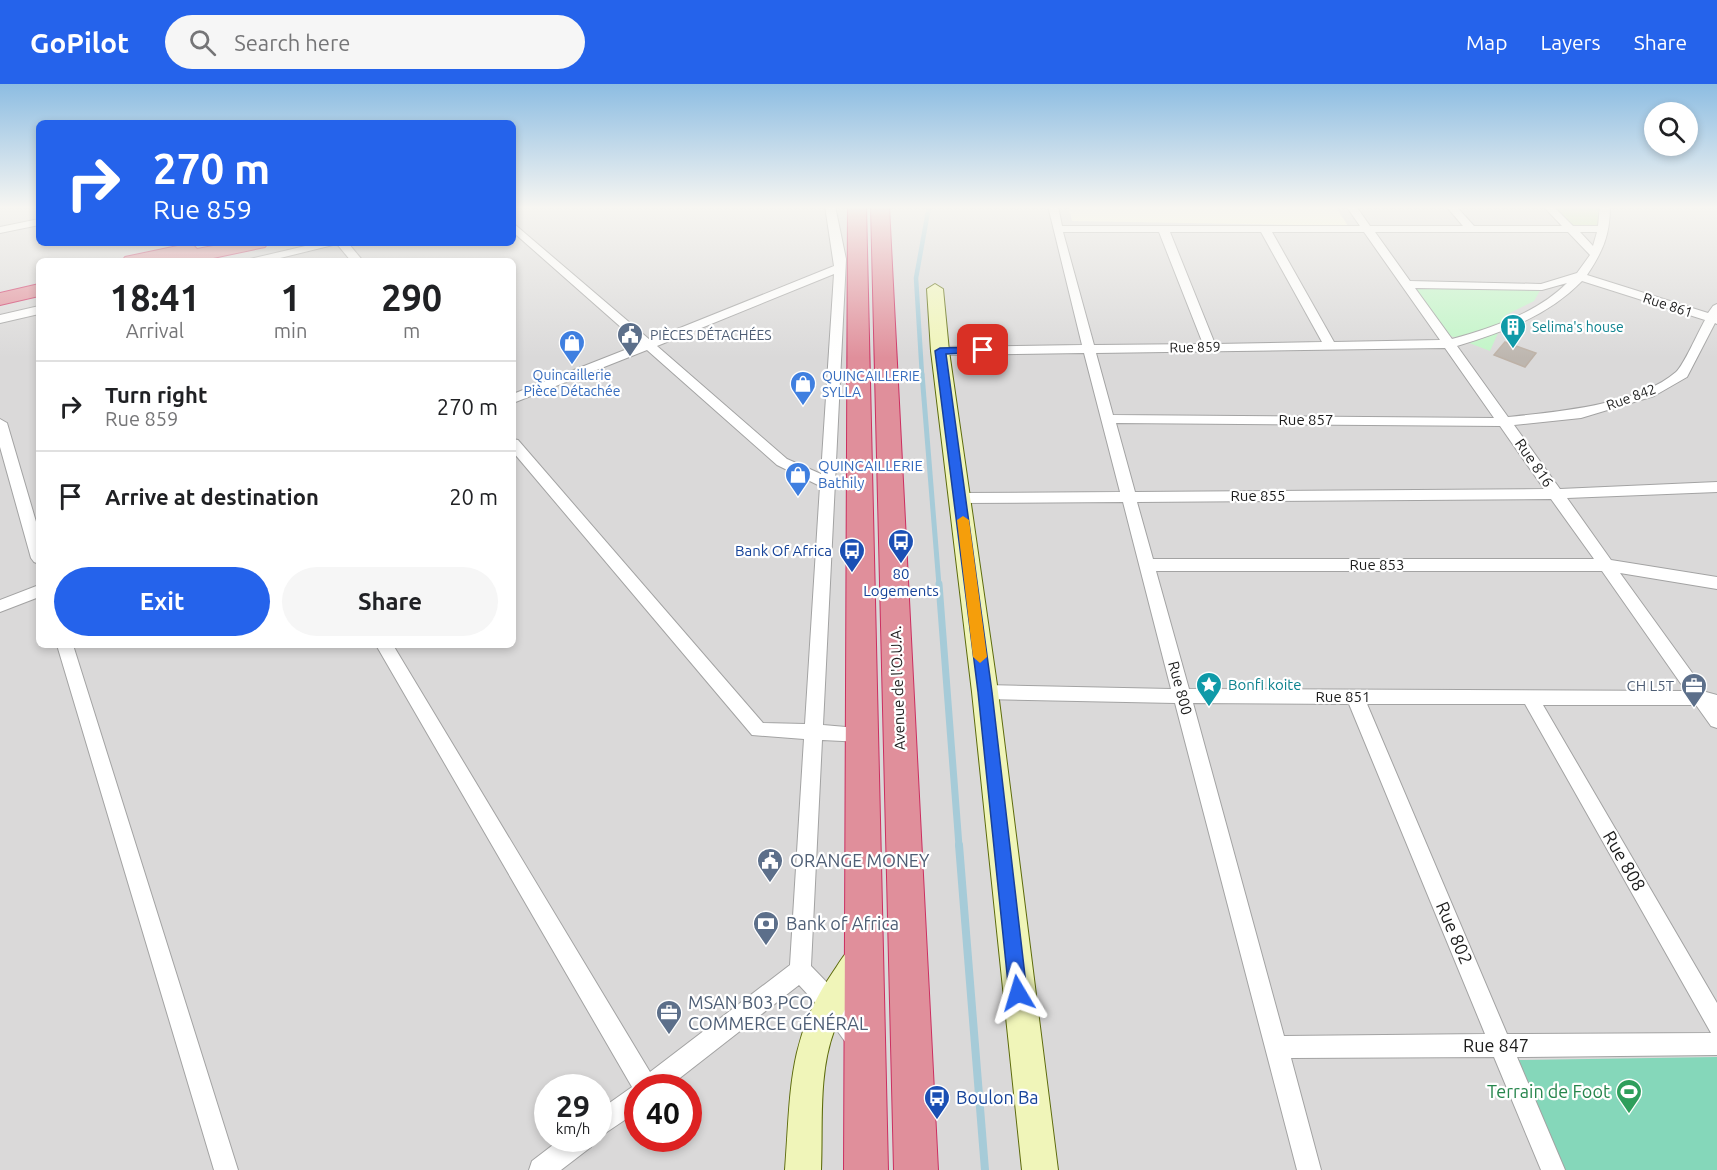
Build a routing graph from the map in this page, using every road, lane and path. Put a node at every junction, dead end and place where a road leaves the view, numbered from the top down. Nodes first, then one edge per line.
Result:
1 (548, 257) edge
2 (842, 257) edge
3 (848, 257) edge
4 (864, 257) edge
5 (1064, 257) edge
6 (1174, 257) edge
7 (1280, 257) edge
8 (1388, 257) edge
9 (1595, 257) edge
10 (845, 268) junction
11 (1579, 276) junction
12 (36, 282) edge
13 (1407, 284) junction
14 (0, 289) edge
15 (935, 289) dead end
16 (36, 291) edge
17 (0, 298) edge
18 (36, 311) edge
19 (1715, 316) edge
20 (0, 319) edge
21 (648, 344) junction
22 (1449, 344) junction
23 (1330, 345) junction
24 (1210, 347) junction
25 (1089, 349) junction
26 (940, 351) junction
27 (516, 398) edge
28 (1108, 419) junction
29 (1504, 422) junction
30 (0, 423) edge
31 (516, 447) edge
32 (827, 483) junction
33 (1717, 488) edge
34 (1556, 494) junction
35 (1129, 497) junction
36 (960, 498) junction
37 (36, 548) edge
38 (1147, 565) junction
39 (1607, 565) junction
40 (1717, 583) edge
41 (36, 592) edge
42 (0, 606) edge
43 (66, 648) edge
44 (386, 648) edge
45 (985, 692) junction
46 (1182, 696) junction
47 (1355, 697) junction
48 (1530, 698) junction
49 (1709, 700) edge
50 (1717, 721) edge
51 (814, 732) junction
52 (863, 734) junction
53 (864, 954) junction
54 (800, 970) junction
55 (831, 1003) junction
56 (1717, 1024) edge
57 (1717, 1044) edge
58 (1501, 1046) junction
59 (1276, 1047) junction
60 (864, 1049) junction
61 (639, 1074) edge
62 (665, 1074) edge
63 (564, 1152) edge
64 (226, 1170) edge
65 (542, 1170) edge
66 (803, 1170) edge
67 (866, 1170) edge
68 (916, 1170) edge
69 (1040, 1170) edge
70 (1309, 1170) edge
71 (1553, 1170) edge

1 - 21 street
2 - 10 street, Avenue de l'O.U.A.
3 - 10 highway, Avenue de l'O.U.A.
4 - 68 highway, Avenue de l'O.U.A.
5 - 25 street, Rue 800
6 - 24 street
7 - 23 street
8 - 13 street, Rue 816
9 - 11 street, Rue 859
10 - 21 street
10 - 32 street, Avenue de l'O.U.A.
10 - 52 highway, Avenue de l'O.U.A.
11 - 13 street
11 - 19 street, Rue 861
11 - 22 street, Rue 859
12 - 14 highway
13 - 22 street, Rue 816
15 - 26 street
16 - 17 highway
18 - 20 street
19 - 29 street, Rue 842
21 - 27 street
21 - 32 street
22 - 23 street, Rue 859
22 - 29 street, Rue 816
23 - 24 street, Rue 859
24 - 25 street, Rue 859
25 - 26 street, Rue 859
25 - 28 street, Rue 800
26 - 36 street
28 - 29 street, Rue 857
28 - 35 street, Rue 800
29 - 34 street, Rue 816
30 - 37 street
31 - 51 street
32 - 51 street, Avenue de l'O.U.A.
33 - 34 street, Rue 855
34 - 35 street, Rue 855
34 - 39 street, Rue 816
35 - 36 street, Rue 855
35 - 38 street, Rue 800
36 - 45 street
38 - 39 street, Rue 853
38 - 46 street, Rue 800
39 - 40 street, Rue 853
39 - 49 street, Rue 816
41 - 42 street
43 - 64 street
44 - 61 street
45 - 46 street, Rue 851
45 - 69 street
46 - 47 street, Rue 851
46 - 59 street, Rue 800
47 - 48 street, Rue 851
47 - 58 street, Rue 802
48 - 49 street, Rue 851
48 - 56 street, Rue 808
49 - 50 street, Rue 816
51 - 52 street
51 - 54 street, Avenue de l'O.U.A.
52 - 53 highway, Avenue de l'O.U.A.
53 - 55 street
53 - 60 highway, Avenue de l'O.U.A.
54 - 55 street
54 - 62 street
55 - 60 street
55 - 66 street
57 - 58 street, Rue 847
58 - 59 street, Rue 847
58 - 71 street, Rue 802
59 - 70 street, Rue 800
60 - 67 highway, Avenue de l'O.U.A.
63 - 65 street

